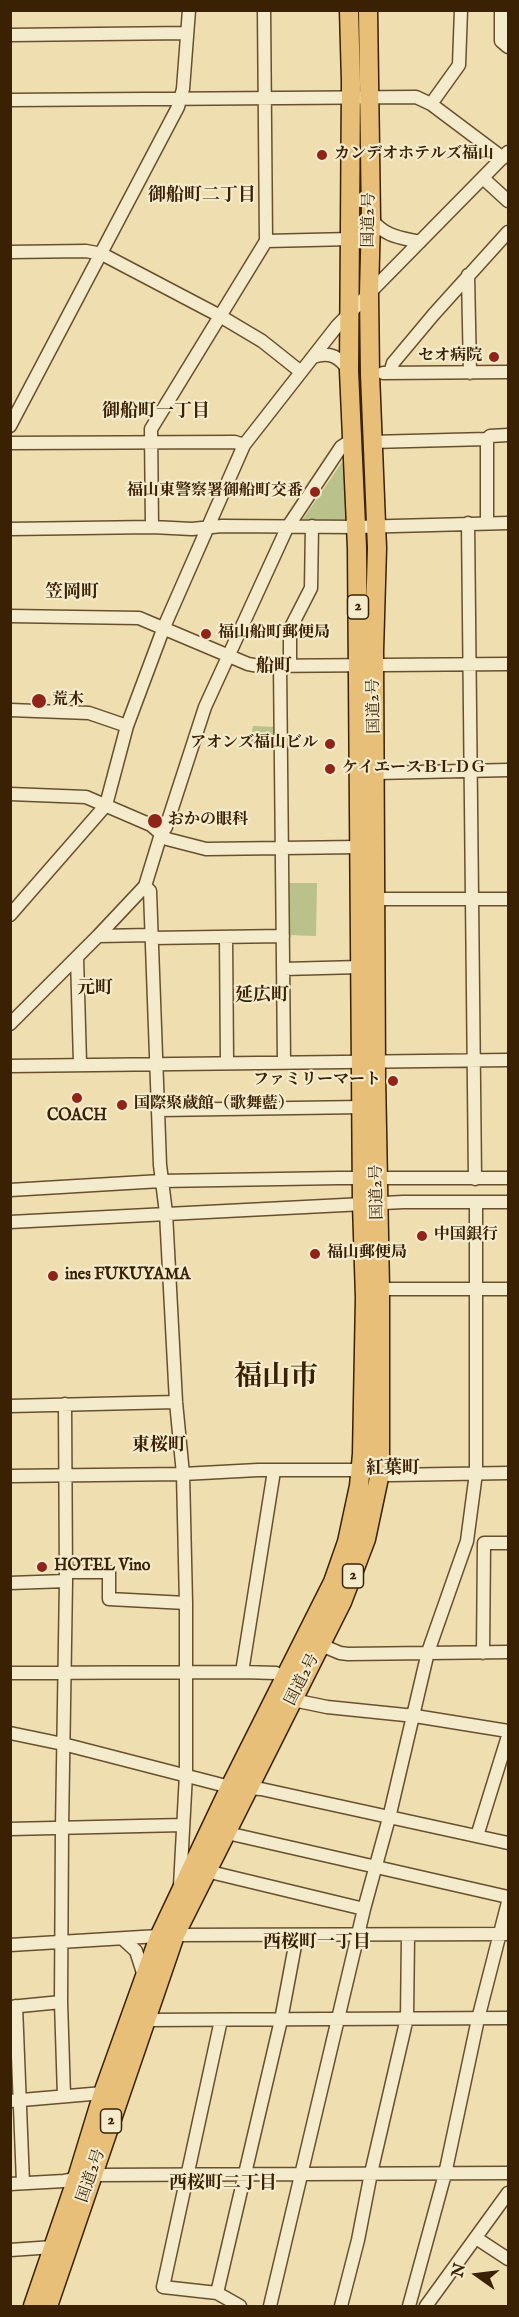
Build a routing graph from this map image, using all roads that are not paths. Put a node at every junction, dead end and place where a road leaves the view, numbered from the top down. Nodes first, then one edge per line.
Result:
1 (189, 10) edge
2 (264, 10) edge
3 (350, 10) edge
4 (368, 10) edge
5 (460, 10) edge
6 (501, 10) edge
7 (188, 33) junction
8 (10, 35) edge
9 (508, 47) edge
10 (182, 98) junction
11 (264, 98) junction
12 (351, 98) junction
13 (370, 98) junction
14 (10, 100) edge
15 (431, 104) junction
16 (506, 155) edge
17 (484, 179) junction
18 (508, 201) edge
19 (371, 219) junction
20 (508, 232) edge
21 (351, 239) junction
22 (266, 241) junction
23 (420, 242) junction
24 (10, 252) edge
25 (102, 255) junction
26 (468, 275) junction
27 (369, 294) junction
28 (349, 315) junction
29 (220, 316) junction
30 (314, 357) junction
31 (349, 371) junction
32 (301, 372) junction
33 (470, 372) junction
34 (508, 372) edge
35 (390, 373) junction
36 (370, 374) junction
37 (10, 426) edge
38 (508, 435) edge
39 (487, 439) junction
40 (362, 441) junction
41 (151, 442) junction
42 (10, 443) edge
43 (244, 445) junction
44 (468, 523) junction
45 (487, 523) junction
46 (508, 523) edge
47 (312, 526) junction
48 (375, 526) junction
49 (152, 527) junction
50 (207, 527) junction
51 (356, 527) junction
52 (287, 528) junction
53 (10, 529) edge
54 (10, 616) edge
55 (164, 627) junction
56 (228, 656) junction
57 (470, 663) junction
58 (508, 664) edge
59 (285, 665) junction
60 (358, 665) junction
61 (10, 710) edge
62 (128, 726) junction
63 (508, 770) edge
64 (470, 771) junction
65 (376, 773) junction
66 (10, 794) edge
67 (106, 805) junction
68 (164, 831) junction
69 (359, 847) junction
70 (282, 848) junction
71 (145, 886) junction
72 (368, 899) junction
73 (471, 899) junction
74 (508, 899) edge
75 (10, 915) edge
76 (98, 936) junction
77 (283, 936) junction
78 (152, 937) junction
79 (226, 937) junction
80 (77, 957) junction
81 (360, 967) junction
82 (283, 969) junction
83 (10, 1024) edge
84 (474, 1059) junction
85 (508, 1060) edge
86 (368, 1061) junction
87 (284, 1062) junction
88 (227, 1063) junction
89 (80, 1064) junction
90 (157, 1064) junction
91 (10, 1066) edge
92 (362, 1107) junction
93 (158, 1110) junction
94 (508, 1178) edge
95 (370, 1179) junction
96 (475, 1179) junction
97 (161, 1181) junction
98 (10, 1190) edge
99 (476, 1202) junction
100 (508, 1202) edge
101 (370, 1204) junction
102 (166, 1213) junction
103 (10, 1222) edge
104 (380, 1289) junction
105 (476, 1289) junction
106 (508, 1289) edge
107 (176, 1402) junction
108 (65, 1404) junction
109 (10, 1406) edge
110 (361, 1470) junction
111 (274, 1471) junction
112 (380, 1473) junction
113 (476, 1473) junction
114 (508, 1473) edge
115 (183, 1474) junction
116 (10, 1476) edge
117 (65, 1476) junction
118 (508, 1543) edge
119 (66, 1576) junction
120 (10, 1583) edge
121 (186, 1602) junction
122 (321, 1645) junction
123 (428, 1652) junction
124 (508, 1652) edge
125 (483, 1653) junction
126 (65, 1672) junction
127 (186, 1672) junction
128 (242, 1672) junction
129 (10, 1673) edge
130 (286, 1678) junction
131 (293, 1700) junction
132 (415, 1716) junction
133 (508, 1731) edge
134 (10, 1733) edge
135 (508, 1736) edge
136 (63, 1744) junction
137 (186, 1774) junction
138 (230, 1787) junction
139 (248, 1787) junction
140 (389, 1818) junction
141 (183, 1825) junction
142 (62, 1828) junction
143 (10, 1829) edge
144 (227, 1833) junction
145 (477, 1836) junction
146 (508, 1843) edge
147 (376, 1868) junction
148 (206, 1871) junction
149 (179, 1893) junction
150 (508, 1898) edge
151 (508, 1902) edge
152 (364, 1909) junction
153 (505, 1934) edge
154 (297, 1935) junction
155 (358, 1935) junction
156 (167, 1936) junction
157 (408, 1936) junction
158 (123, 1939) junction
159 (62, 1942) junction
160 (10, 1945) edge
161 (144, 1977) junction
162 (61, 2002) junction
163 (13, 2006) edge
164 (408, 2018) junction
165 (508, 2018) edge
166 (338, 2019) junction
167 (478, 2019) junction
168 (146, 2020) junction
169 (221, 2020) junction
170 (281, 2020) junction
171 (103, 2093) junction
172 (64, 2096) junction
173 (15, 2100) edge
174 (246, 2173) junction
175 (371, 2173) junction
176 (508, 2173) edge
177 (189, 2174) junction
178 (302, 2174) junction
179 (445, 2174) junction
180 (84, 2177) junction
181 (17, 2183) edge
182 (508, 2193) edge
183 (476, 2238) junction
184 (52, 2247) junction
185 (10, 2250) edge
186 (508, 2259) edge
187 (223, 2299) edge
188 (33, 2307) edge
189 (48, 2307) edge
190 (240, 2307) edge
191 (270, 2307) edge
192 (341, 2307) edge
193 (409, 2307) edge
194 (426, 2307) edge

1 - 7 street
2 - 11 street
3 - 12 highway, 国道2号 / 2
4 - 13 highway, 国道2号 / 2
5 - 15 street
6 - 9 street
7 - 8 street
7 - 10 street
10 - 11 street
10 - 14 street
10 - 25 street
11 - 12 street
11 - 22 street
12 - 13 street
12 - 21 highway, 国道2号 / 2
13 - 15 street
13 - 19 highway, 国道2号 / 2
15 - 16 street
16 - 17 street
17 - 18 street
17 - 23 street
19 - 23 street
19 - 27 highway, 国道2号 / 2
20 - 26 street
21 - 22 street
21 - 28 highway, 国道2号 / 2
22 - 29 street
23 - 27 street
24 - 25 street
25 - 29 street
25 - 37 street
26 - 33 street
26 - 35 street
27 - 28 street
27 - 36 highway, 国道2号 / 2
28 - 30 street
28 - 31 highway, 国道2号 / 2
29 - 32 street
29 - 41 street
30 - 31 street
30 - 32 street
31 - 40 highway, 国道2号 / 2
32 - 43 street
33 - 34 street
33 - 35 street
35 - 36 street
36 - 40 highway, 国道2号 / 2
38 - 39 street
39 - 40 street
39 - 45 street
40 - 48 highway, 国道2号 / 2
40 - 51 highway, 国道2号 / 2
40 - 52 street
41 - 42 street
41 - 43 street
41 - 49 street
43 - 50 street
44 - 45 street
44 - 48 street
44 - 57 street
45 - 46 street
47 - 51 street
47 - 52 street
47 - 59 street
48 - 51 street
48 - 60 highway, 国道2号 / 2
49 - 50 street
49 - 53 street
50 - 52 street
50 - 55 street
51 - 60 highway, 国道2号 / 2
52 - 56 street
54 - 55 street
55 - 56 street
55 - 62 street
56 - 59 street
56 - 68 street
57 - 58 street
57 - 60 street
57 - 64 street
59 - 60 street
59 - 70 street
60 - 65 highway, 国道2号 / 2
60 - 69 highway, 国道2号 / 2
61 - 62 street
62 - 67 street
63 - 64 street
64 - 65 street
64 - 73 street
65 - 72 highway, 国道2号 / 2
66 - 67 street
67 - 68 street
67 - 75 street
68 - 70 street
68 - 71 street
69 - 70 street
69 - 72 highway, 国道2号 / 2
70 - 77 street
71 - 76 street
71 - 78 street
72 - 73 street
72 - 81 highway, 国道2号 / 2
72 - 86 highway, 国道2号 / 2
73 - 74 street
73 - 84 street
76 - 78 street
76 - 80 street
77 - 79 street
77 - 82 street
78 - 79 street
78 - 90 street
79 - 88 street
80 - 83 street
80 - 89 street
81 - 82 street
81 - 86 highway, 国道2号 / 2
82 - 87 street
84 - 85 street
84 - 86 street
84 - 96 street
86 - 87 street
86 - 92 highway, 国道2号 / 2
86 - 95 highway, 国道2号 / 2
87 - 88 street
88 - 90 street
89 - 90 street
89 - 91 street
90 - 93 street
92 - 93 street
92 - 95 highway, 国道2号 / 2
93 - 97 street
94 - 96 street
95 - 96 street
95 - 97 street
95 - 101 highway, 国道2号 / 2
97 - 98 street
97 - 102 street
99 - 100 street
99 - 101 street
99 - 105 street
101 - 102 street
101 - 104 highway, 国道2号 / 2
101 - 110 highway, 国道2号 / 2
102 - 103 street
102 - 107 street
104 - 105 street
104 - 112 highway, 国道2号 / 2
105 - 106 street
105 - 113 street
107 - 108 street
107 - 115 street
108 - 109 street
108 - 117 street
110 - 111 street
110 - 112 street
110 - 130 highway, 国道2号 / 2
111 - 115 street
111 - 128 street
112 - 113 street
112 - 122 highway, 国道2号 / 2
113 - 114 street
113 - 123 street
115 - 117 street
115 - 121 street
116 - 117 street
117 - 119 street
118 - 125 street
119 - 120 street
119 - 121 street
119 - 126 street
121 - 127 street
122 - 123 street
122 - 131 highway, 国道2号 / 2
123 - 125 street
123 - 132 street
124 - 125 street
126 - 127 street
126 - 129 street
126 - 136 street
127 - 128 street
127 - 137 street
128 - 130 street
130 - 138 highway, 国道2号 / 2
131 - 132 street
131 - 139 highway, 国道2号 / 2
132 - 133 street
132 - 140 street
134 - 136 street
135 - 145 street
136 - 137 street
136 - 142 street
137 - 138 street
137 - 141 street
138 - 139 street
138 - 149 highway, 国道2号 / 2
139 - 140 street
139 - 144 highway, 国道2号 / 2
140 - 145 street
140 - 147 street
141 - 142 street
141 - 149 street
142 - 143 street
142 - 159 street
144 - 147 street
144 - 148 highway, 国道2号 / 2
145 - 146 street
147 - 150 street
147 - 152 street
148 - 152 street
148 - 156 highway, 国道2号 / 2
149 - 156 highway, 国道2号 / 2
151 - 153 street
152 - 155 street
153 - 157 street
153 - 167 street
154 - 155 street
154 - 156 street
154 - 170 street
155 - 157 street
155 - 166 street
156 - 158 street
156 - 161 highway, 国道2号 / 2
156 - 168 highway, 国道2号 / 2
157 - 164 street
158 - 159 street
158 - 161 street
159 - 160 street
159 - 162 street
161 - 171 highway, 国道2号 / 2
162 - 163 street
162 - 172 street
163 - 173 street
164 - 166 street
164 - 167 street
164 - 175 street
165 - 167 street
166 - 170 street
166 - 178 street
167 - 179 street
168 - 169 street
168 - 180 highway, 国道2号 / 2
169 - 170 street
169 - 177 street
170 - 174 street
171 - 172 street
171 - 180 highway, 国道2号 / 2
172 - 173 street
173 - 181 street
174 - 177 street
174 - 178 street
174 - 187 street
175 - 178 street
175 - 179 street
175 - 192 street
176 - 179 street
177 - 180 street
177 - 187 street
178 - 191 street
179 - 193 street
180 - 181 street
180 - 184 highway, 国道2号 / 2
180 - 189 highway, 国道2号 / 2
182 - 183 street
183 - 186 street
183 - 194 street
184 - 185 street
184 - 188 highway, 国道2号 / 2
187 - 190 street

